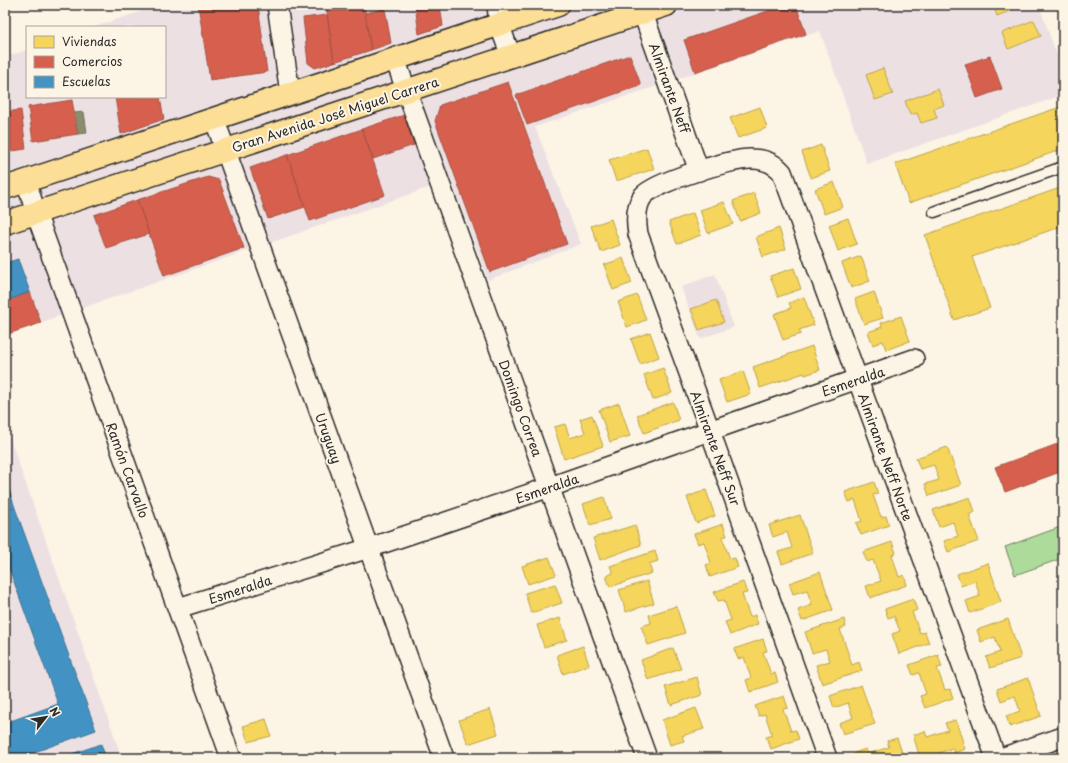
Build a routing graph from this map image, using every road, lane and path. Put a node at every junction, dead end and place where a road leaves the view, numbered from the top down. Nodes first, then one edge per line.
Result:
1 (277, 5) edge
2 (558, 5) edge
3 (666, 5) edge
4 (642, 9) edge
5 (498, 15) edge
6 (511, 56) junction
7 (395, 59) junction
8 (407, 90) junction
9 (290, 93) junction
10 (214, 118) junction
11 (226, 150) junction
12 (1063, 167) edge
13 (700, 171) junction
14 (26, 181) junction
15 (5, 188) edge
16 (36, 212) junction
17 (934, 212) dead end
18 (5, 223) edge
19 (914, 359) dead end
20 (858, 380) junction
21 (710, 431) junction
22 (550, 488) junction
23 (369, 548) junction
24 (178, 608) junction
25 (1063, 737) edge
26 (231, 758) edge
27 (444, 758) edge
28 (647, 758) edge
29 (827, 758) edge
30 (996, 758) edge
31 (1001, 758) edge

1 - 9 street
2 - 5 main road
3 - 4 main road, Gran Avenida José Miguel Carrera
4 - 6 main road, Gran Avenida José Miguel Carrera
4 - 13 street, Almirante Neff
5 - 6 street
5 - 7 main road
6 - 8 main road, Gran Avenida José Miguel Carrera
7 - 8 street, Domingo Correa
7 - 9 main road
8 - 11 main road, Gran Avenida José Miguel Carrera
8 - 22 street, Domingo Correa
9 - 10 main road
10 - 11 street, Uruguay
10 - 14 main road
11 - 16 main road, Gran Avenida José Miguel Carrera
11 - 23 street, Uruguay
12 - 17 lane
13 - 20 street, Almirante Neff Norte
13 - 21 street, Almirante Neff Sur
14 - 15 main road
14 - 16 street, Ramón Carvallo
16 - 18 main road, Gran Avenida José Miguel Carrera
16 - 24 street, Ramón Carvallo
19 - 20 street, Esmeralda
20 - 21 street, Esmeralda
20 - 30 street, Almirante Neff Norte
21 - 22 street, Esmeralda
21 - 29 street, Almirante Neff Sur
22 - 23 street, Esmeralda
22 - 28 street, Domingo Correa
23 - 24 street, Esmeralda
23 - 27 street, Uruguay
24 - 26 street, Ramón Carvallo
25 - 31 street

